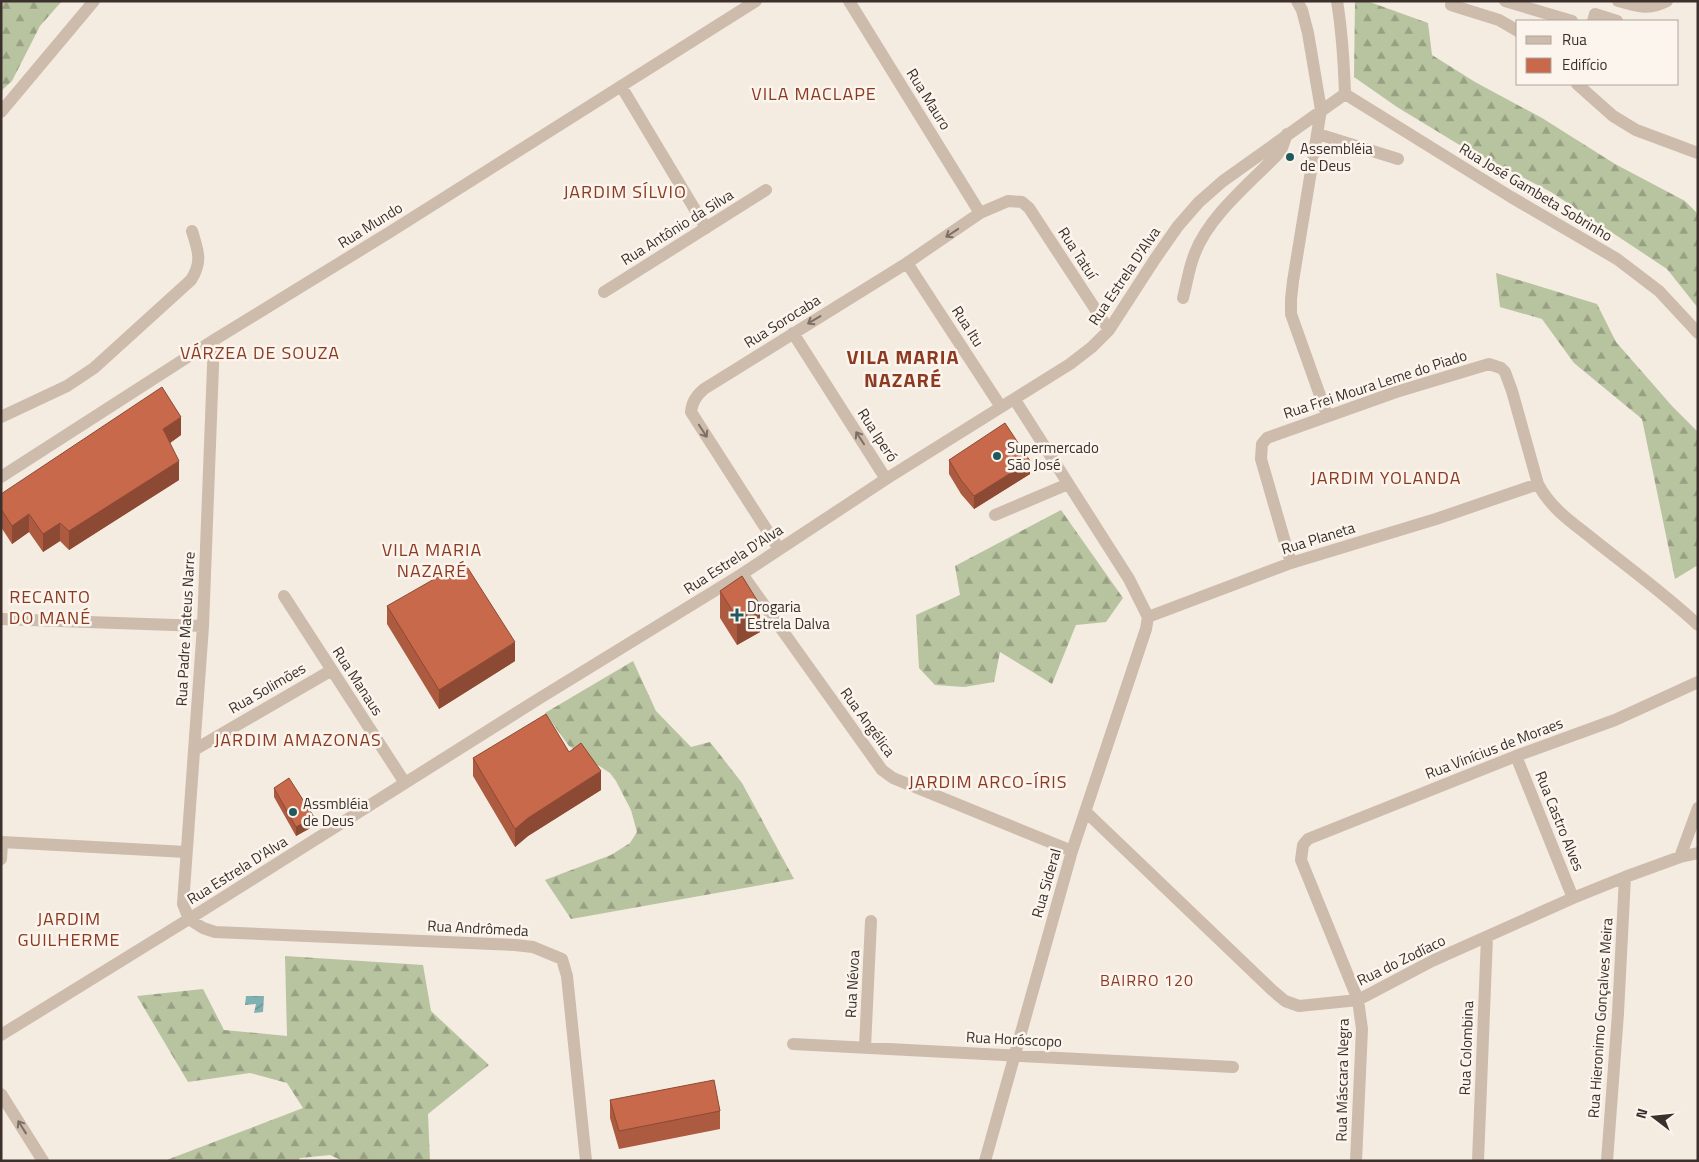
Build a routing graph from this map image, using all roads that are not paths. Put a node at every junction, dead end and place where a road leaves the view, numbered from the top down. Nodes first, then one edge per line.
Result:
1 (94, 1) edge
2 (756, 1) edge
3 (849, 1) edge
4 (1297, 1) edge
5 (1337, 1) edge
6 (1504, 1) edge
7 (1618, 1) edge
8 (1667, 1) edge
9 (1451, 5) dead end
10 (1499, 20) junction
11 (1569, 20) edge
12 (1593, 20) edge
13 (1614, 20) edge
14 (1516, 30) edge
15 (1578, 85) edge
16 (621, 86) junction
17 (1345, 94) junction
18 (1321, 110) junction
19 (1, 112) edge
20 (1287, 134) junction
21 (1318, 134) junction
22 (1698, 153) edge
23 (1398, 159) dead end
24 (766, 190) dead end
25 (980, 213) junction
26 (1036, 219) joint
27 (706, 228) junction
28 (192, 231) dead end
29 (907, 263) junction
30 (604, 292) dead end
31 (1183, 298) dead end
32 (1108, 330) junction
33 (793, 333) junction
34 (1698, 333) edge
35 (214, 340) junction
36 (1015, 400) junction
37 (1001, 407) junction
38 (1327, 415) junction
39 (1, 417) edge
40 (1, 477) edge
41 (886, 478) junction
42 (1068, 484) junction
43 (1538, 484) junction
44 (996, 515) dead end
45 (779, 549) junction
46 (1291, 563) junction
47 (742, 574) junction
48 (284, 596) dead end
49 (1148, 617) junction
50 (1, 618) edge
51 (1698, 625) edge
52 (202, 626) junction
53 (332, 670) junction
54 (1698, 682) edge
55 (194, 750) junction
56 (1516, 756) junction
57 (405, 783) junction
58 (1698, 808) edge
59 (1086, 812) junction
60 (2, 842) edge
61 (1303, 844) joint
62 (1072, 851) junction
63 (186, 852) junction
64 (1698, 853) edge
65 (1680, 857) junction
66 (1, 860) edge
67 (1625, 877) junction
68 (1573, 898) junction
69 (189, 919) junction
70 (871, 921) dead end
71 (1487, 937) junction
72 (1358, 1000) junction
73 (1, 1035) edge
74 (794, 1044) dead end
75 (865, 1047) junction
76 (1015, 1056) junction
77 (1233, 1067) dead end
78 (1, 1094) edge
79 (43, 1161) edge
80 (586, 1161) edge
81 (985, 1161) edge
82 (1356, 1161) edge
83 (1478, 1161) edge
84 (1607, 1161) edge

1 - 19 street
2 - 16 street, Rua Mundo
3 - 25 street, Rua Mauro
4 - 18 street
5 - 17 street
6 - 10 street
6 - 11 street
7 - 8 street
9 - 10 street
10 - 14 street
12 - 13 street
15 - 22 street
16 - 27 street
16 - 35 street, Rua Mundo
17 - 18 street, Rua Estrela D'Alva
17 - 34 street, Rua José Gambeta Sobrinho
18 - 20 street, Rua Estrela D'Alva
18 - 21 street
20 - 31 street
20 - 32 street, Rua Estrela D'Alva
21 - 23 street
21 - 38 street
24 - 27 street, Rua Antônio da Silva
25 - 26 street, Rua Sorocaba
25 -> 29 street, Rua Sorocaba
26 - 32 street, Rua Tatuí
27 - 30 street, Rua Antônio da Silva
28 - 39 street
29 -> 33 street, Rua Sorocaba
29 - 37 street, Rua Itu
32 - 36 street, Rua Estrela D'Alva
41 -> 33 street, Rua Iperó
33 -> 45 street, Rua Sorocaba
35 - 40 street, Rua Mundo
35 - 52 street, Rua Padre Mateus Narre
36 - 37 street, Rua Estrela D'Alva
36 - 42 street
37 - 41 street, Rua Estrela D'Alva
38 - 43 street, Rua Frei Moura Leme do Piado
38 - 46 street, Rua Frei Moura Leme do Piado
41 - 45 street, Rua Estrela D'Alva
42 - 44 street
42 - 49 street
43 - 46 street, Rua Planeta
43 - 51 street
45 - 47 street, Rua Estrela D'Alva
46 - 49 street, Rua Planeta
47 - 57 street, Rua Estrela D'Alva
47 - 62 street, Rua Angélica
48 - 53 street, Rua Manaus
49 - 59 street, Rua Sideral
50 - 52 street
52 - 55 street, Rua Padre Mateus Narre
53 - 55 street, Rua Solimões
53 - 57 street, Rua Manaus
54 - 56 street, Rua Vinícius de Moraes
55 - 63 street, Rua Padre Mateus Narre
56 - 61 street, Rua Vinícius de Moraes
56 - 68 street, Rua Castro Alves
57 - 69 street, Rua Estrela D'Alva
58 - 65 street
59 - 62 street, Rua Sideral
59 - 72 street, Rua do Zodíaco
60 - 63 street
60 - 66 street
61 - 72 street, Rua Máscara Negra
62 - 76 street, Rua Sideral
63 - 69 street, Rua Padre Mateus Narre
64 - 65 street, Rua do Zodíaco
65 - 67 street, Rua do Zodíaco
67 - 68 street, Rua do Zodíaco
67 - 84 street, Rua Hieronimo Gonçalves Meira
68 - 71 street, Rua do Zodíaco
69 - 73 street, Rua Estrela D'Alva
69 - 80 street, Rua Andrômeda
70 - 75 street, Rua Névoa
71 - 72 street, Rua do Zodíaco
71 - 83 street, Rua Colombina
72 - 82 street, Rua Máscara Negra
74 - 75 street, Rua Horóscopo
75 - 76 street, Rua Horóscopo
76 - 77 street, Rua Horóscopo
76 - 81 street, Rua Sideral
79 -> 78 street

